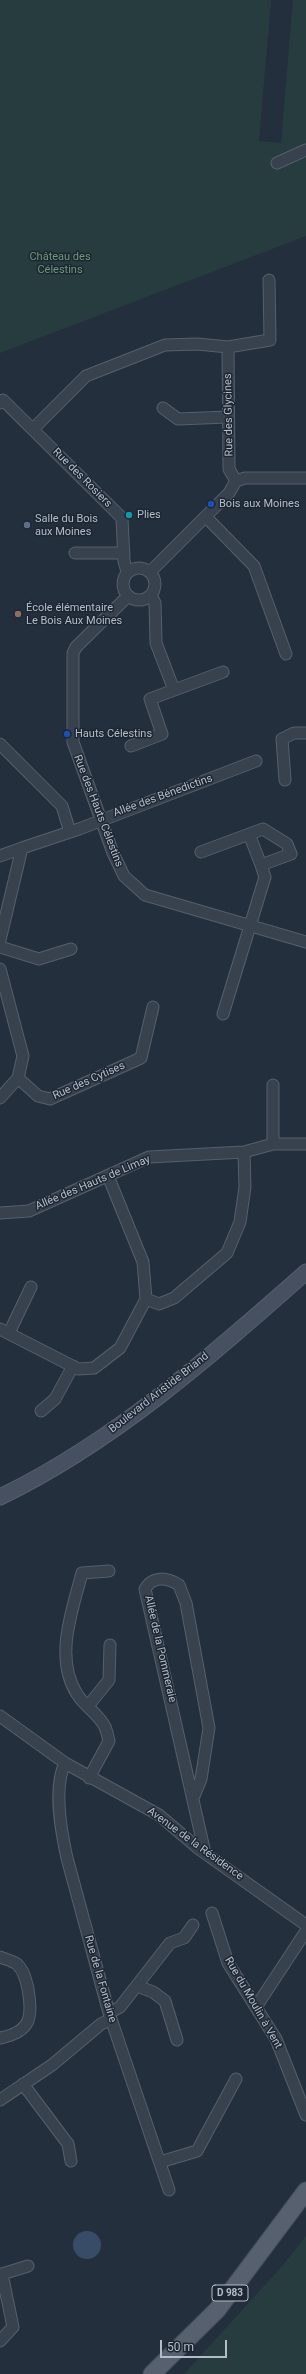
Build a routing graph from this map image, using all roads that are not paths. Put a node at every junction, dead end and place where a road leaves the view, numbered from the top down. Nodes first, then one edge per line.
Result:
1 (306, 150) edge
2 (277, 163) dead end
3 (269, 280) dead end
4 (228, 347) junction
5 (1, 400) edge
6 (163, 408) dead end
7 (228, 417) junction
8 (33, 429) junction
9 (306, 478) edge
10 (236, 481) junction
11 (206, 517) junction
12 (124, 552) junction
13 (75, 553) dead end
14 (127, 572) junction
15 (150, 572) junction
16 (151, 595) junction
17 (128, 596) junction
18 (286, 654) dead end
19 (223, 672) dead end
20 (174, 690) junction
21 (306, 733) edge
22 (0, 744) edge
23 (131, 746) dead end
24 (256, 761) dead end
25 (285, 780) dead end
26 (101, 819) junction
27 (70, 832) junction
28 (249, 834) junction
29 (22, 848) junction
30 (202, 852) dead end
31 (0, 856) edge
32 (261, 865) junction
33 (250, 925) junction
34 (0, 940) edge
35 (306, 942) edge
36 (0, 947) edge
37 (71, 949) dead end
38 (0, 968) edge
39 (153, 1007) dead end
40 (223, 1014) dead end
41 (18, 1078) junction
42 (273, 1084) dead end
43 (0, 1098) edge
44 (273, 1144) junction
45 (306, 1144) edge
46 (244, 1152) junction
47 (108, 1176) junction
48 (0, 1213) edge
49 (306, 1272) edge
50 (306, 1283) edge
51 (31, 1287) dead end
52 (146, 1299) junction
53 (5, 1331) edge
54 (73, 1366) junction
55 (41, 1411) dead end
56 (0, 1497) edge
57 (0, 1503) edge
58 (109, 1571) dead end
59 (110, 1646) dead end
60 (88, 1706) junction
61 (0, 1716) edge
62 (65, 1763) junction
63 (89, 1778) junction
64 (194, 1796) junction
65 (205, 1853) junction
66 (212, 1913) dead end
67 (193, 1925) dead end
68 (306, 1925) edge
69 (306, 1931) edge
70 (0, 1958) edge
71 (137, 1986) junction
72 (256, 2007) junction
73 (110, 2016) junction
74 (0, 2038) edge
75 (176, 2040) dead end
76 (236, 2079) dead end
77 (23, 2084) junction
78 (0, 2100) edge
79 (306, 2115) edge
80 (71, 2161) dead end
81 (160, 2162) junction
82 (169, 2190) dead end
83 (306, 2191) edge
84 (28, 2266) dead end
85 (1, 2274) edge
86 (0, 2341) edge
87 (152, 2374) edge

1 - 2 street
3 - 4 street
4 - 7 street, Rue des Glycines
4 - 8 street
5 - 8 street, Rue des Rosiers
6 - 7 street
7 - 10 street, Rue des Glycines
8 - 12 street, Rue des Rosiers
9 - 10 street
10 - 11 street
11 - 15 street
11 - 18 street
12 - 13 street
12 - 14 street, Rue des Rosiers
14 - 15 street
14 - 17 street
15 - 16 street
16 - 17 street
16 - 20 street
17 - 26 street, Rue des Hauts Célestins
19 - 20 street
20 - 23 street
21 - 25 street
22 - 27 street
24 - 26 street, Allée des Bénedictins
26 - 27 street, Allée des Bénedictins
26 - 33 street, Rue des Hauts Célestins
27 - 29 street, Allée des Bénedictins
28 - 30 street
28 - 32 street
28 - 32 street
29 - 31 street, Allée des Bénedictins
29 - 34 street
32 - 33 street
33 - 35 street, Rue des Hauts Célestins
33 - 40 street
36 - 37 street
38 - 41 street
39 - 41 street, Rue des Cytises
41 - 43 street
42 - 44 street
44 - 45 street, Allée des Hauts de Limay
44 - 46 street, Allée des Hauts de Limay
46 - 47 street, Allée des Hauts de Limay
46 - 52 street
47 - 48 street, Allée des Hauts de Limay
47 - 52 street
49 - 56 main road, Boulevard Aristide Briand
50 - 57 main road, Boulevard Aristide Briand
51 - 53 street
52 - 54 street
53 - 54 street
54 - 55 street
58 - 60 street
59 - 60 street
60 - 63 street
61 - 62 street, Avenue de la Résidence
62 - 63 street, Avenue de la Résidence
62 - 73 street, Rue de la Fontaine
63 - 65 street, Avenue de la Résidence
64 - 64 street, Allée de la Pommeraie
64 - 65 street, Allée de la Pommeraie
65 - 68 street, Avenue de la Résidence
66 - 72 street, Rue du Moulin à Vent
67 - 71 street
69 - 72 street
70 - 74 street
71 - 73 street
71 - 75 street
72 - 79 street, Rue du Moulin à Vent
73 - 77 street
73 - 81 street, Rue de la Fontaine
76 - 81 street
77 - 78 street
77 - 80 street
81 - 82 street, Rue de la Fontaine
83 - 87 main road, D 983
84 - 85 street
85 - 86 street

